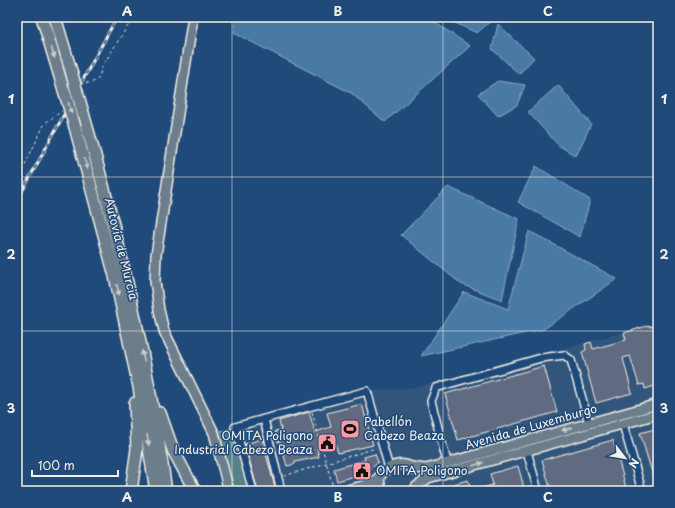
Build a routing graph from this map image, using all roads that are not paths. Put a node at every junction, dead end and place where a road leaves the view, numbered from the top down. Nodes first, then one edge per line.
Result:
1 (42, 17) edge
2 (55, 17) edge
3 (193, 17) edge
4 (130, 347) junction
5 (150, 395) junction
6 (658, 404) edge
7 (621, 414) junction
8 (658, 414) edge
9 (264, 419) junction
10 (589, 423) junction
11 (623, 424) junction
12 (524, 441) junction
13 (527, 451) junction
14 (447, 462) junction
15 (411, 467) junction
16 (389, 468) junction
17 (381, 474) junction
18 (230, 490) edge
19 (414, 490) edge
20 (131, 491) edge
21 (156, 491) edge
22 (166, 491) edge
23 (195, 491) edge
24 (252, 491) edge
25 (282, 491) edge
26 (344, 491) edge
27 (381, 491) edge
28 (538, 491) edge
29 (642, 491) edge

1 -> 4 highway, Autovía de Murcia, bridge
5 -> 2 highway, Autovía de Murcia, bridge
3 - 18 main road
4 - 20 highway
4 -> 21 highway, Autovía de Murcia
5 - 22 highway, Autovía de Murcia
5 - 23 highway
6 - 7 main road, Avenida de Luxemburgo
7 - 10 main road, Avenida de Luxemburgo
7 - 11 main road
8 - 11 main road, Avenida de Luxemburgo
9 - 16 street
9 - 24 street
9 - 25 street
10 -> 12 main road, Avenida de Luxemburgo
10 - 14 street
11 - 13 main road, Avenida de Luxemburgo
11 - 29 street
12 - 13 main road
12 - 14 main road, Avenida de Luxemburgo
19 -> 13 main road, Avenida de Luxemburgo
13 - 28 street
14 - 15 main road, Avenida de Luxemburgo
15 - 16 main road, Avenida de Luxemburgo
15 - 19 main road
16 - 17 main road
17 - 26 main road
17 - 27 main road

